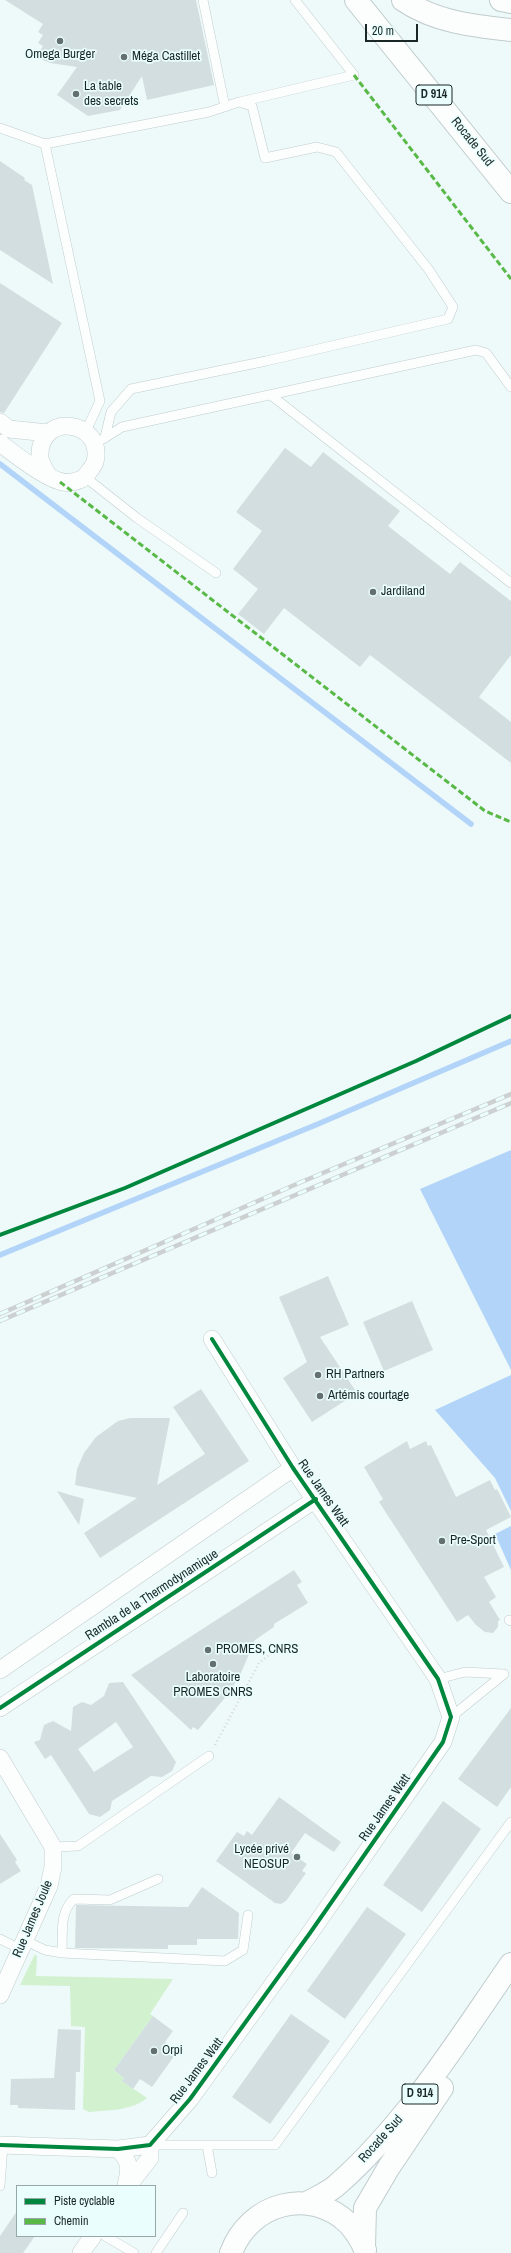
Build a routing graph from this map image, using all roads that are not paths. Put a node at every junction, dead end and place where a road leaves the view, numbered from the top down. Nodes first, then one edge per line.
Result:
1 (203, 0) edge
2 (295, 0) edge
3 (356, 0) edge
4 (403, 0) edge
5 (501, 0) edge
6 (511, 2) edge
7 (511, 30) edge
8 (239, 102) junction
9 (225, 107) junction
10 (0, 128) edge
11 (45, 144) junction
12 (511, 192) edge
13 (511, 387) edge
14 (272, 396) junction
15 (0, 422) edge
16 (48, 433) junction
17 (95, 438) junction
18 (0, 443) edge
19 (48, 475) junction
20 (85, 477) junction
21 (216, 572) dead end
22 (511, 583) edge
23 (212, 1339) dead end
24 (294, 1468) junction
25 (316, 1499) junction
26 (0, 1670) edge
27 (508, 1674) edge
28 (438, 1679) junction
29 (0, 1708) edge
30 (451, 1717) junction
31 (209, 1756) road end
32 (0, 1758) edge
33 (511, 1822) edge
34 (53, 1846) junction
35 (158, 1879) dead end
36 (248, 1915) dead end
37 (0, 1939) edge
38 (22, 1945) junction
39 (62, 1953) junction
40 (511, 1964) edge
41 (6, 1969) edge
42 (511, 1988) edge
43 (0, 1995) edge
44 (2, 2145) edge
45 (150, 2145) junction
46 (207, 2145) junction
47 (118, 2149) junction
48 (212, 2173) dead end
49 (127, 2185) edge
50 (128, 2185) edge
51 (0, 2186) edge
52 (307, 2203) junction
53 (183, 2213) dead end
54 (92, 2237) edge
55 (108, 2237) edge
56 (365, 2250) edge
57 (81, 2253) edge
58 (134, 2253) edge
59 (156, 2253) edge
60 (231, 2253) edge

1 - 9 lane
2 - 8 lane
3 - 12 main road, Rocade Sud / D 914
4 - 7 main road
5 - 6 main road
8 - 9 lane
8 - 17 lane
9 - 11 lane
10 - 11 lane
11 - 17 lane
13 - 14 lane
14 - 17 lane
14 - 22 lane
15 - 16 street
16 - 17 street
16 - 19 street
17 - 20 street
18 - 19 street
19 - 20 street
20 - 21 lane
23 - 24 street, Rue James Watt
24 - 25 street, Rue James Watt
24 - 26 street, Rambla de la Thermodynamique
25 - 28 street, Rue James Watt
25 - 29 street, Rambla de la Thermodynamique
27 - 28 lane
27 - 30 lane
28 - 30 street, Rue James Watt
30 - 45 street, Rue James Watt
31 - 34 lane
32 - 34 street
33 - 46 lane
34 - 38 street, Rue James Joule
35 - 39 lane
36 - 39 lane
37 - 38 lane
38 - 39 lane
38 - 41 street, Rue James Joule
40 - 52 main road, Rocade Sud / D 914
41 - 43 street, Rue James Joule
42 - 56 main road, Rocade Sud / D 914
44 - 47 street
44 - 51 lane
45 - 46 lane
45 - 47 street
45 - 50 street
46 - 48 lane
47 - 49 street
52 - 56 main road
52 - 60 main road
53 - 59 lane
54 - 57 street
55 - 58 lane

